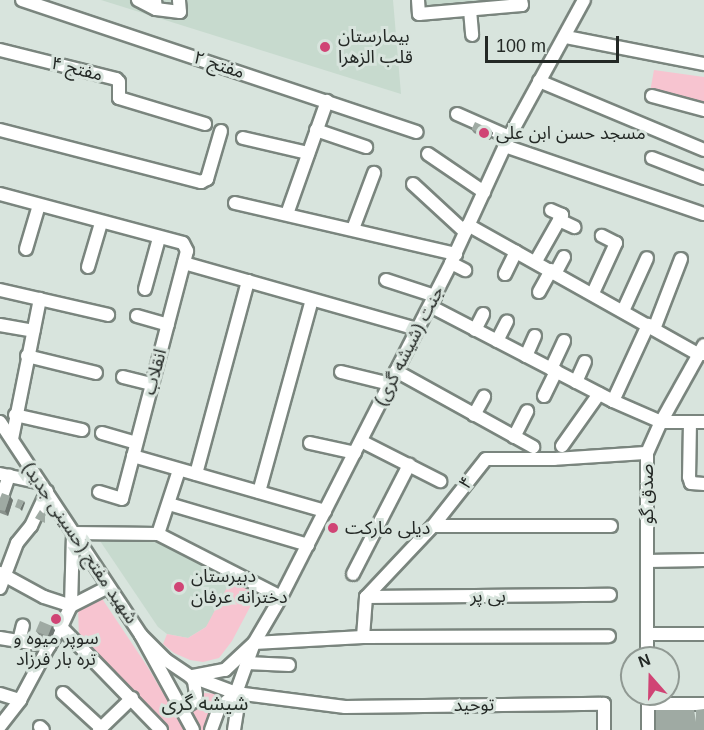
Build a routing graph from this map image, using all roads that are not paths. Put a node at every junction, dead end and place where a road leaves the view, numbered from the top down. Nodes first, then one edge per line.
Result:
1 (22, 0) edge
2 (138, 0) edge
3 (179, 0) edge
4 (418, 0) edge
5 (521, 0) edge
6 (584, 0) edge
7 (155, 5) edge
8 (470, 10) junction
9 (472, 35) dead end
10 (566, 37) junction
11 (0, 50) edge
12 (704, 64) edge
13 (539, 81) junction
14 (652, 96) dead end
15 (327, 101) junction
16 (704, 110) edge
17 (457, 114) dead end
18 (205, 124) dead end
19 (0, 130) edge
20 (221, 130) dead end
21 (316, 130) junction
22 (416, 132) dead end
23 (243, 138) dead end
24 (507, 141) junction
25 (366, 147) dead end
26 (704, 150) edge
27 (308, 153) junction
28 (428, 154) dead end
29 (652, 158) dead end
30 (374, 173) dead end
31 (704, 178) edge
32 (413, 184) dead end
33 (484, 192) junction
34 (0, 194) edge
35 (235, 203) dead end
36 (39, 205) junction
37 (551, 210) dead end
38 (286, 214) junction
39 (704, 214) edge
40 (559, 220) junction
41 (101, 223) junction
42 (574, 227) dead end
43 (352, 229) junction
44 (466, 229) junction
45 (602, 236) dead end
46 (159, 238) junction
47 (26, 249) dead end
48 (516, 250) junction
49 (564, 257) dead end
50 (647, 258) dead end
51 (454, 259) junction
52 (681, 259) dead end
53 (536, 261) junction
54 (184, 263) junction
55 (88, 267) dead end
56 (465, 270) dead end
57 (554, 271) junction
58 (505, 274) dead end
59 (386, 280) dead end
60 (248, 281) junction
61 (145, 289) dead end
62 (0, 291) edge
63 (539, 292) dead end
64 (593, 293) junction
65 (40, 298) junction
66 (312, 300) junction
67 (432, 301) junction
68 (623, 311) junction
69 (483, 314) dead end
70 (108, 315) dead end
71 (137, 316) dead end
72 (507, 321) dead end
73 (0, 325) edge
74 (168, 325) junction
75 (651, 327) junction
76 (418, 329) junction
77 (475, 330) junction
78 (33, 332) junction
79 (535, 336) dead end
80 (564, 340) dead end
81 (497, 341) junction
82 (702, 351) edge
83 (27, 356) junction
84 (526, 356) junction
85 (585, 362) dead end
86 (553, 370) junction
87 (396, 371) junction
88 (341, 372) dead end
89 (96, 373) dead end
90 (123, 377) dead end
91 (576, 382) junction
92 (152, 384) junction
93 (390, 384) junction
94 (599, 394) junction
95 (544, 396) dead end
96 (484, 397) dead end
97 (613, 401) junction
98 (527, 411) dead end
99 (15, 415) junction
100 (474, 415) junction
101 (0, 422) edge
102 (661, 422) junction
103 (690, 422) junction
104 (704, 422) edge
105 (82, 430) dead end
106 (102, 433) dead end
107 (514, 437) junction
108 (12, 439) junction
109 (361, 441) junction
110 (310, 443) dead end
111 (562, 446) dead end
112 (533, 447) dead end
113 (135, 450) junction
114 (355, 453) junction
115 (647, 453) junction
116 (409, 465) junction
117 (179, 470) junction
118 (196, 474) junction
119 (4, 475) edge
120 (440, 481) dead end
121 (698, 483) edge
122 (43, 487) junction
123 (99, 492) dead end
124 (259, 492) junction
125 (0, 502) edge
126 (170, 504) junction
127 (325, 511) junction
128 (433, 526) junction
129 (611, 526) dead end
130 (73, 532) junction
131 (158, 534) junction
132 (308, 545) junction
133 (704, 560) edge
134 (647, 561) junction
135 (3, 574) edge
136 (353, 574) dead end
137 (108, 587) junction
138 (0, 588) edge
139 (610, 595) dead end
140 (281, 597) junction
141 (366, 597) junction
142 (71, 606) junction
143 (23, 625) dead end
144 (62, 627) junction
145 (647, 634) junction
146 (704, 634) edge
147 (141, 635) junction
148 (609, 636) dead end
149 (363, 637) junction
150 (0, 638) edge
151 (20, 641) junction
152 (254, 643) junction
153 (49, 646) junction
154 (648, 646) edge
155 (247, 663) junction
156 (288, 665) dead end
157 (190, 676) junction
158 (63, 693) dead end
159 (236, 693) junction
160 (0, 694) edge
161 (132, 698) junction
162 (20, 700) junction
163 (680, 702) edge
164 (704, 704) edge
165 (648, 706) edge
166 (182, 709) junction
167 (0, 726) edge
168 (100, 729) edge
169 (161, 730) edge
170 (193, 730) edge
171 (211, 730) edge
172 (234, 730) edge
173 (604, 730) edge
174 (648, 730) edge

1 - 15 street, مفتح ۲
2 - 7 street
3 - 7 street
4 - 8 street
5 - 8 street
6 - 10 street, جنت (شیشه گری)
8 - 9 street
10 - 12 street
10 - 13 street, جنت (شیشه گری)
11 - 18 street, مفتح ۴
13 - 24 street, جنت (شیشه گری)
13 - 26 street
14 - 16 street
15 - 21 street
15 - 22 street, مفتح ۲
17 - 24 street
19 - 20 street
21 - 25 street
21 - 27 street
23 - 27 street
24 - 33 street, جنت (شیشه گری)
24 - 39 street
27 - 38 street
28 - 33 street
29 - 31 street
30 - 43 street
32 - 44 street
33 - 44 street, جنت (شیشه گری)
34 - 36 street
35 - 38 street
36 - 41 street
36 - 47 street
37 - 40 street
38 - 43 street
40 - 42 street
40 - 53 street
41 - 46 street
41 - 55 street
43 - 51 street
44 - 48 street
44 - 51 street, جنت (شیشه گری)
45 - 64 street
46 - 54 street, انقلاب
46 - 61 street
48 - 53 street
48 - 58 street
49 - 57 street
50 - 68 street
51 - 56 street
51 - 67 street, جنت (شیشه گری)
52 - 75 street
53 - 57 street
54 - 60 street
54 - 74 street, انقلاب
57 - 63 street
57 - 64 street
59 - 67 street
60 - 66 street
60 - 118 street
62 - 65 street
64 - 68 street
65 - 70 street
65 - 78 street
66 - 76 street
66 - 124 street
67 - 76 street, جنت (شیشه گری)
67 - 77 street
68 - 75 street
69 - 77 street
71 - 74 street
72 - 81 street
73 - 78 street
74 - 92 street, انقلاب
75 - 82 street
75 - 97 street
76 - 87 street, جنت (شیشه گری)
77 - 81 street
78 - 83 street
79 - 84 street
80 - 86 street
81 - 84 street
82 - 102 street, صدق گو
83 - 89 street
83 - 99 street
84 - 86 street
85 - 91 street
86 - 91 street
86 - 95 street
87 - 93 street, جنت (شیشه گری)
87 - 100 street
88 - 93 street
90 - 92 street
91 - 94 street
92 - 113 street, انقلاب
93 - 109 street, جنت (شیشه گری)
94 - 97 street
94 - 111 street
96 - 100 street
97 - 102 street
98 - 107 street
99 - 105 street
99 - 108 street
100 - 107 street
101 - 108 street, شهید مفتح (حسینی جدید)
102 - 103 street
102 - 115 street, صدق گو
103 - 104 street
103 - 121 street
106 - 113 street
107 - 112 street
108 - 122 street, شهید مفتح (حسینی جدید)
109 - 114 street, جنت (شیشه گری)
109 - 116 street
110 - 114 street
113 - 117 street
113 - 123 street, انقلاب
114 - 127 street, جنت (شیشه گری)
115 - 128 street, ۴
115 - 134 street, صدق گو
116 - 120 street
116 - 136 street
117 - 118 street
117 - 126 street
118 - 124 street
119 - 122 street
119 - 125 street
122 - 130 street, شهید مفتح (حسینی جدید)
122 - 135 street
124 - 127 street
126 - 131 street
126 - 132 street
127 - 132 street, جنت (شیشه گری)
128 - 129 street
128 - 141 street, ۴
130 - 131 street
130 - 137 street, شهید مفتح (حسینی جدید)
130 - 142 street
131 - 140 street
132 - 140 street, جنت (شیشه گری)
133 - 134 street
134 - 145 street, صدق گو
135 - 138 street
135 - 142 street
137 - 142 street
137 - 147 street, شهید مفتح (حسینی جدید)
139 - 141 street, بی پر
140 - 152 street, جنت (شیشه گری)
141 - 149 street
142 - 144 street
143 - 151 street
144 - 153 street
144 - 161 street
145 - 146 street
145 - 154 street, صدق گو
147 - 157 street, توحید
147 - 166 street
148 - 149 street
149 - 152 street
150 - 151 street
151 - 153 street
152 - 155 street, جنت (شیشه گری)
152 - 157 street
153 - 162 street
155 - 156 street
155 - 159 street, جنت (شیشه گری)
157 - 159 street, توحید
157 - 166 street
158 - 168 street
159 - 171 street
159 - 172 street
159 - 173 street, توحید
160 - 162 street
161 - 168 street
161 - 169 street
162 - 167 street
163 - 164 street
165 - 174 street
166 - 170 street

